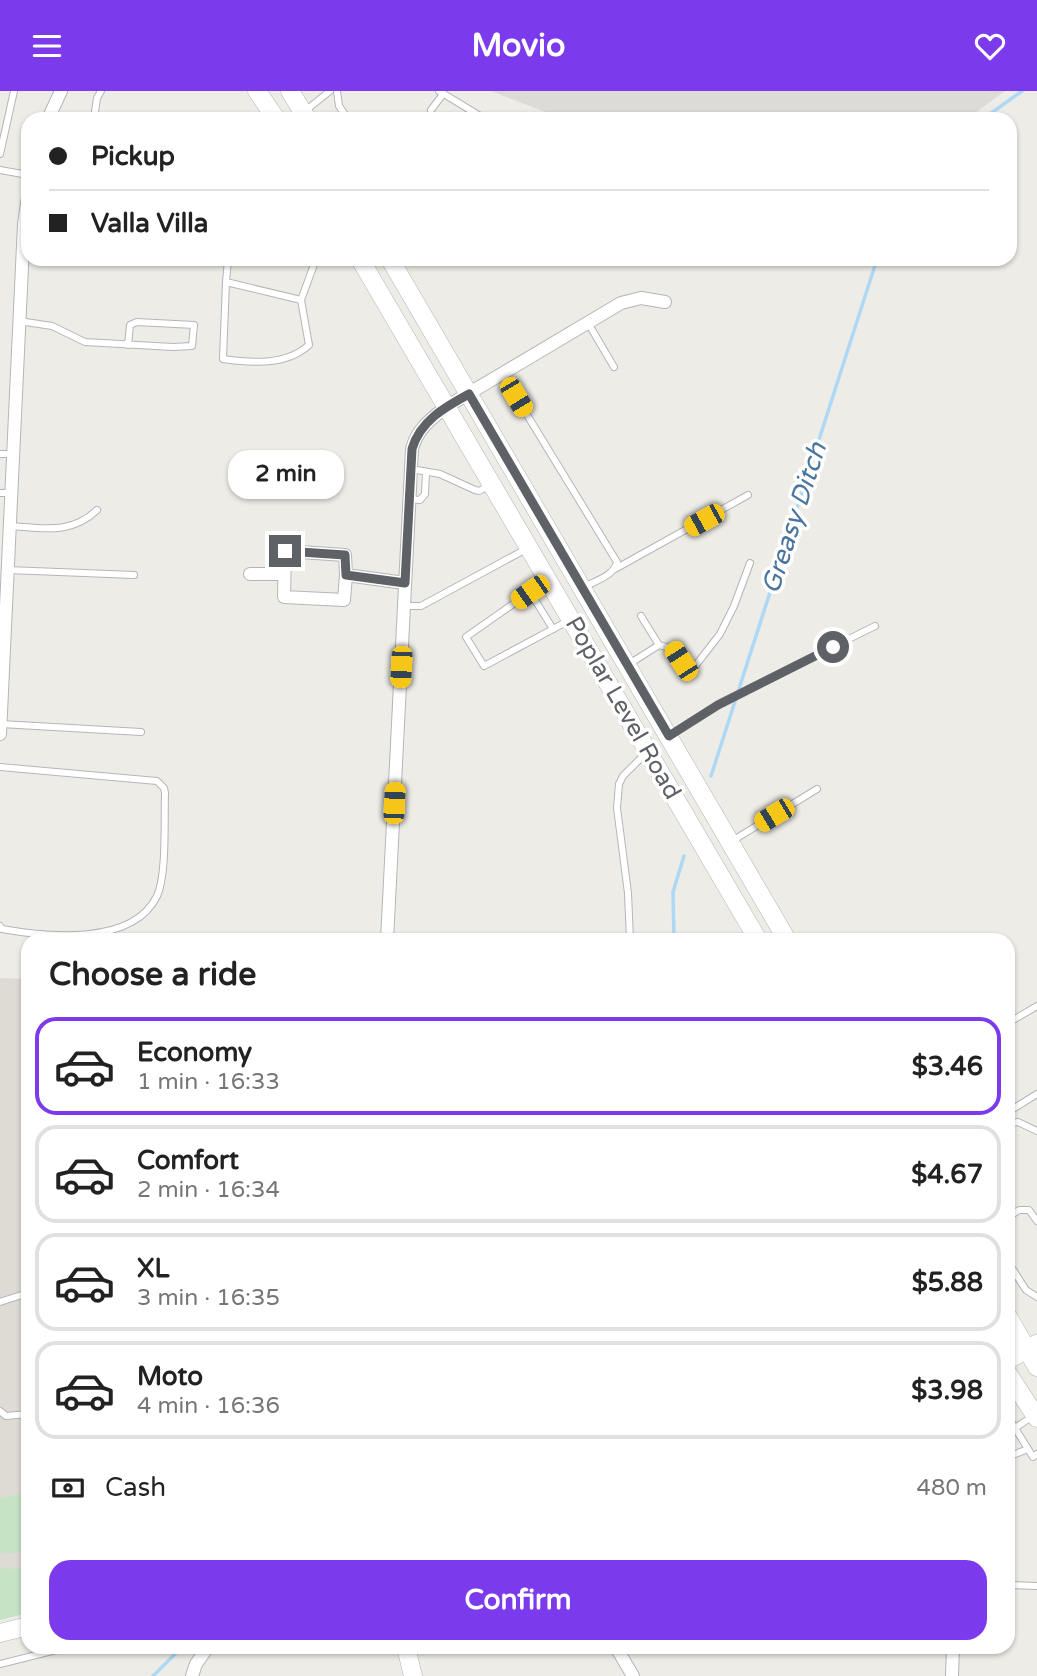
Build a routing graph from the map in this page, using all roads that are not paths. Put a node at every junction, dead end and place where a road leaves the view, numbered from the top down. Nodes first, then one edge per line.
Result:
1 (14, 91) edge
2 (61, 91) edge
3 (100, 91) edge
4 (257, 91) edge
5 (330, 91) edge
6 (337, 91) edge
7 (441, 92) edge
8 (299, 106) edge
9 (431, 110) dead end
10 (51, 112) edge
11 (95, 112) edge
12 (269, 112) edge
13 (343, 112) edge
14 (473, 112) edge
15 (0, 154) edge
16 (0, 170) edge
17 (21, 174) edge
18 (22, 266) edge
19 (227, 266) edge
20 (313, 266) edge
21 (364, 266) edge
22 (394, 266) edge
23 (226, 282) junction
24 (301, 300) junction
25 (665, 302) dead end
26 (19, 321) junction
27 (588, 323) junction
28 (128, 345) junction
29 (614, 367) dead end
30 (502, 374) junction
31 (469, 394) junction
32 (446, 407) junction
33 (7, 454) edge
34 (411, 469) junction
35 (426, 472) junction
36 (492, 484) junction
37 (6, 493) edge
38 (748, 495) dead end
39 (409, 499) junction
40 (97, 510) dead end
41 (10, 526) junction
42 (529, 548) junction
43 (750, 563) dead end
44 (8, 569) junction
45 (615, 569) junction
46 (250, 574) dead end
47 (283, 574) junction
48 (134, 575) dead end
49 (346, 575) junction
50 (547, 580) junction
51 (405, 583) junction
52 (582, 587) junction
53 (530, 592) junction
54 (404, 606) junction
55 (641, 615) dead end
56 (571, 620) junction
57 (875, 626) dead end
58 (554, 629) junction
59 (660, 645) junction
60 (627, 665) junction
61 (1, 685) edge
62 (1, 724) edge
63 (141, 732) dead end
64 (0, 734) edge
65 (669, 736) junction
66 (648, 751) junction
67 (0, 767) edge
68 (817, 789) dead end
69 (730, 842) junction
70 (0, 926) edge
71 (28, 933) edge
72 (98, 933) edge
73 (387, 933) edge
74 (630, 933) edge
75 (754, 933) edge
76 (783, 933) edge
77 (1037, 1006) edge
78 (1015, 1019) edge
79 (1037, 1094) edge
80 (1015, 1108) edge
81 (1015, 1123) edge
82 (1037, 1131) edge
83 (1015, 1213) edge
84 (1037, 1221) edge
85 (1015, 1277) edge
86 (21, 1295) edge
87 (1037, 1297) edge
88 (0, 1302) edge
89 (1015, 1326) edge
90 (1032, 1347) edge
91 (1015, 1356) edge
92 (1037, 1367) edge
93 (1015, 1384) edge
94 (0, 1411) edge
95 (21, 1415) edge
96 (1036, 1416) edge
97 (1015, 1427) joint
98 (1028, 1449) junction
99 (1015, 1454) edge
100 (1035, 1456) edge
101 (1037, 1465) edge
102 (1015, 1585) edge
103 (1037, 1586) edge
104 (21, 1628) edge
105 (0, 1633) edge
106 (40, 1654) edge
107 (203, 1654) edge
108 (408, 1654) edge
109 (620, 1654) edge
110 (953, 1654) edge
111 (0, 1664) edge
112 (192, 1676) edge
113 (413, 1676) edge
114 (633, 1676) edge
115 (951, 1676) edge

1 - 15 lane
2 - 10 street
3 - 11 lane
4 - 12 main road
5 - 8 lane
6 - 13 lane
7 - 9 lane
7 - 14 lane
16 - 17 lane
18 - 26 street
19 - 23 lane
20 - 24 lane
21 - 32 main road, Poplar Level Road
22 - 31 main road, Poplar Level Road
23 - 24 lane
23 - 24 lane
25 - 27 street
26 - 28 lane
26 - 33 street
27 - 29 lane
27 - 30 street
28 - 28 lane
30 - 31 street
30 - 45 lane
31 - 32 street
31 - 52 main road, Poplar Level Road
32 - 34 street
32 - 36 main road, Poplar Level Road
33 - 37 street
34 - 35 lane
34 - 39 street
35 - 36 lane
35 - 39 lane
36 - 42 main road, Poplar Level Road
37 - 41 street
38 - 45 lane
39 - 51 street
40 - 41 lane
41 - 44 street
42 - 50 main road, Poplar Level Road
42 - 54 lane
43 - 59 lane
44 - 48 lane
44 - 61 street
45 - 52 lane
46 - 47 street
47 - 49 street
47 - 49 street
49 - 51 street
50 - 53 lane
50 - 56 main road, Poplar Level Road
51 - 54 street
52 - 60 main road, Poplar Level Road
53 - 58 lane
53 - 58 lane
54 - 73 street
55 - 59 lane
56 - 58 lane
56 - 66 main road, Poplar Level Road
57 - 65 lane
59 - 60 lane
60 - 65 main road, Poplar Level Road
61 - 62 street
62 - 63 lane
62 - 64 street
65 - 69 main road, Poplar Level Road
66 - 74 lane
66 - 75 main road, Poplar Level Road
67 - 72 lane
68 - 69 lane
69 - 76 main road, Poplar Level Road
70 - 71 lane
77 - 78 lane
79 - 80 lane
81 - 82 lane
83 - 84 lane
85 - 87 lane
86 - 88 lane
89 - 90 main road
90 - 91 main road
90 - 92 main road
93 - 96 main road
94 - 95 lane
96 - 97 lane
97 - 98 lane
98 - 99 lane
98 - 100 lane
100 - 101 lane
102 - 103 lane
104 - 105 main road
106 - 111 lane
107 - 112 street
108 - 113 main road
109 - 114 street
110 - 115 street

